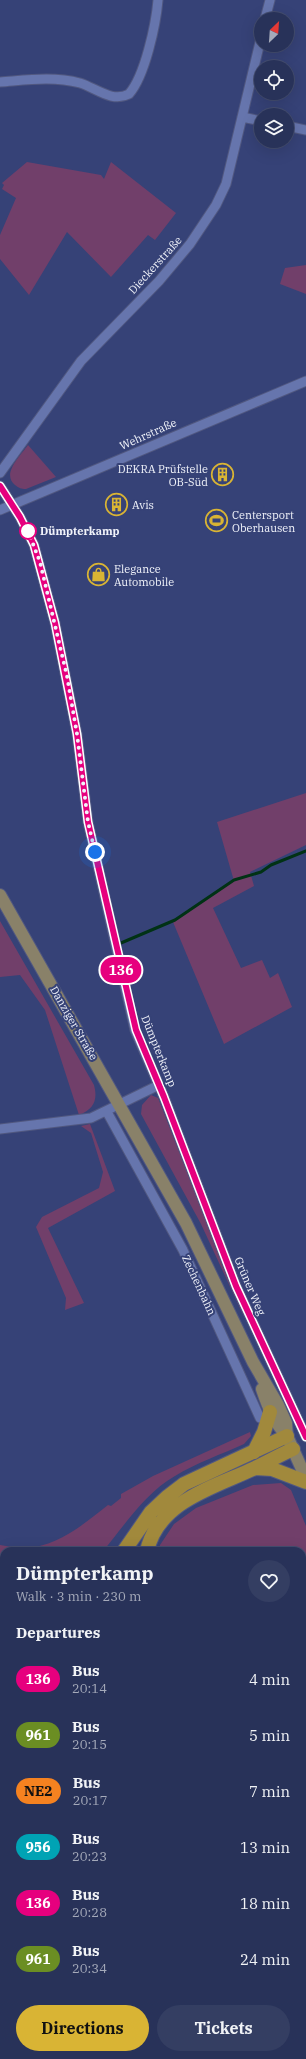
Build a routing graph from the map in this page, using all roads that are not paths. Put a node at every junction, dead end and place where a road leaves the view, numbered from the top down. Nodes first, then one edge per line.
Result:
1 (158, 0) edge
2 (270, 0) edge
3 (267, 12) edge
4 (258, 52) edge
5 (0, 82) edge
6 (242, 117) junction
7 (254, 120) edge
8 (294, 127) edge
9 (306, 130) edge
10 (306, 381) edge
11 (0, 473) edge
12 (0, 486) edge
13 (13, 505) junction
14 (0, 510) edge
15 (0, 895) edge
16 (159, 1085) junction
17 (121, 1105) junction
18 (107, 1112) junction
19 (0, 1129) edge
20 (180, 1140) joint
21 (147, 1150) joint
22 (253, 1362) junction
23 (265, 1415) junction
24 (306, 1437) edge
25 (290, 1442) junction
26 (254, 1452) junction
27 (254, 1468) junction
28 (306, 1478) edge
29 (306, 1482) edge
30 (127, 1547) edge
31 (149, 1547) edge

1 - 5 street
2 - 3 street
4 - 6 street, Dieckerstraße
6 - 7 street
6 - 11 street, Dieckerstraße
8 - 9 street
10 - 13 street, Wehrstraße
12 - 13 street, Dümpterkamp
13 - 14 street, Wehrstraße
13 - 16 street, Dümpterkamp
15 - 17 main road, Danziger Straße
16 - 17 street
16 - 20 street, Dümpterkamp
17 - 18 street
17 - 21 main road, Danziger Straße
18 - 19 street
18 - 23 street, Zechenbahn
20 - 24 street, Grüner Weg
21 - 22 main road, Zechenbahn
22 - 23 main road, Zechenbahn
22 - 25 main road, Zechenbahn
23 - 25 main road, Zechenbahn
23 - 26 highway
25 - 26 highway
25 - 27 highway
25 - 28 main road, Zechenbahn
26 - 30 highway
27 - 29 highway
27 - 31 highway

